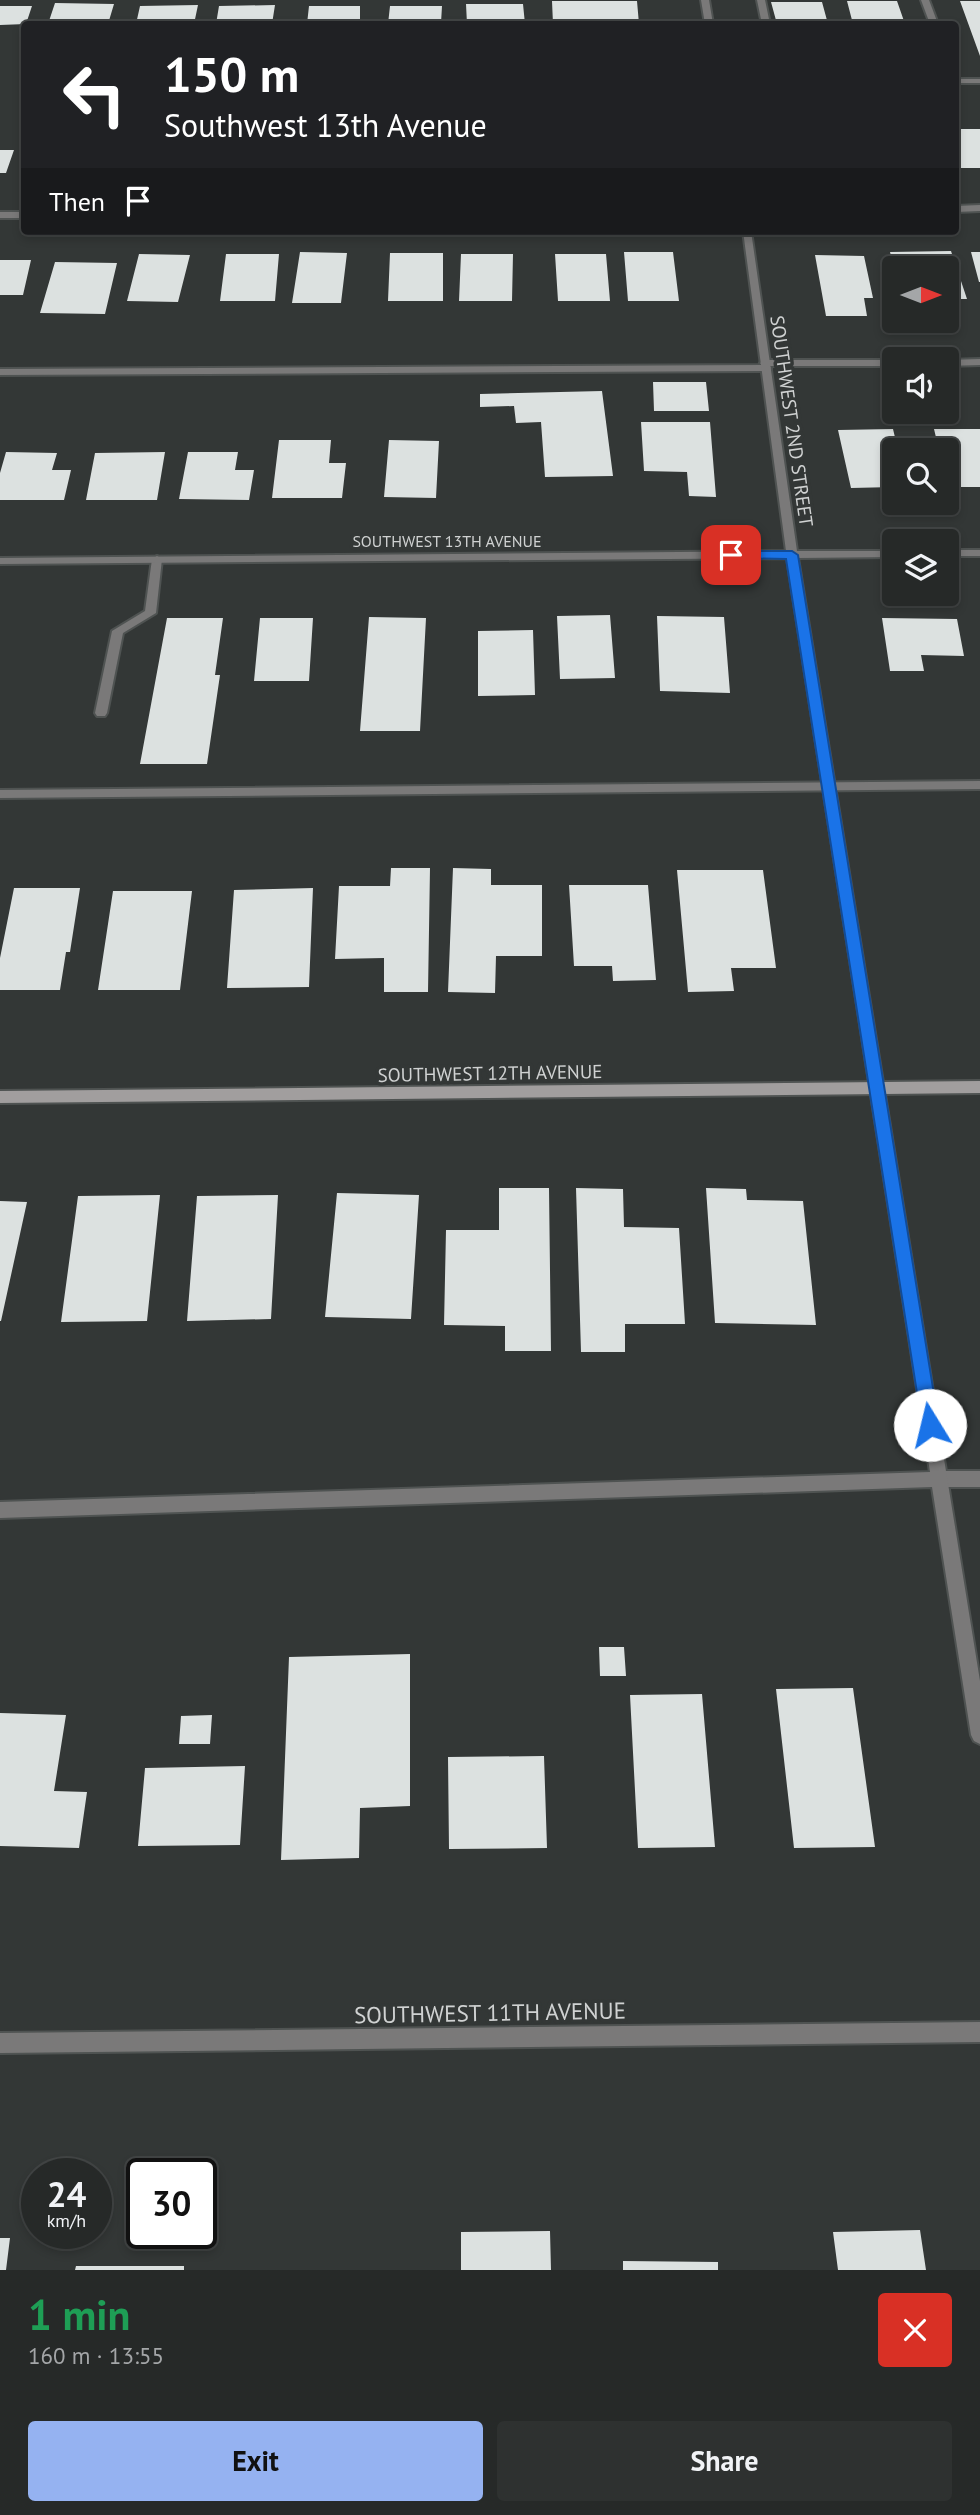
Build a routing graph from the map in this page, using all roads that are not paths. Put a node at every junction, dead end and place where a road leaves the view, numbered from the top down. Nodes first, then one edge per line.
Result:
1 (705, 0) edge
2 (761, 0) edge
3 (926, 0) edge
4 (708, 21) edge
5 (765, 21) edge
6 (933, 21) edge
7 (959, 81) edge
8 (980, 81) edge
9 (980, 208) edge
10 (959, 209) edge
11 (0, 215) edge
12 (21, 215) edge
13 (748, 235) edge
14 (980, 362) edge
15 (882, 363) edge
16 (959, 363) edge
17 (765, 366) junction
18 (0, 372) edge
19 (959, 553) edge
20 (980, 553) edge
21 (882, 554) edge
22 (792, 555) junction
23 (157, 559) junction
24 (0, 561) edge
25 (101, 713) dead end
26 (980, 785) edge
27 (829, 786) junction
28 (0, 794) edge
29 (980, 1087) edge
30 (877, 1088) junction
31 (0, 1097) edge
32 (939, 1479) junction
33 (980, 1479) edge
34 (0, 1510) edge
35 (980, 1735) edge
36 (980, 2032) edge
37 (0, 2043) edge

1 - 4 street
2 - 5 street
3 - 6 street
7 - 8 street
9 - 10 street
11 - 12 street
13 - 17 street, SOUTHWEST 2ND STREET
14 - 16 street
15 - 17 street
17 - 18 street
17 - 22 street, SOUTHWEST 2ND STREET
19 - 20 street
21 - 22 street, SOUTHWEST 13TH AVENUE
22 - 23 street, SOUTHWEST 13TH AVENUE
22 - 27 street, SOUTHWEST 2ND STREET
23 - 24 street, SOUTHWEST 13TH AVENUE
23 - 25 street
26 - 27 street
27 - 28 street
27 - 30 street, SOUTHWEST 2ND STREET
29 - 30 street, SOUTHWEST 12TH AVENUE
30 - 31 street, SOUTHWEST 12TH AVENUE
30 - 32 street, SOUTHWEST 2ND STREET
32 - 33 street
32 - 34 street
32 - 35 street, SOUTHWEST 2ND STREET
36 - 37 street, SOUTHWEST 11TH AVENUE

